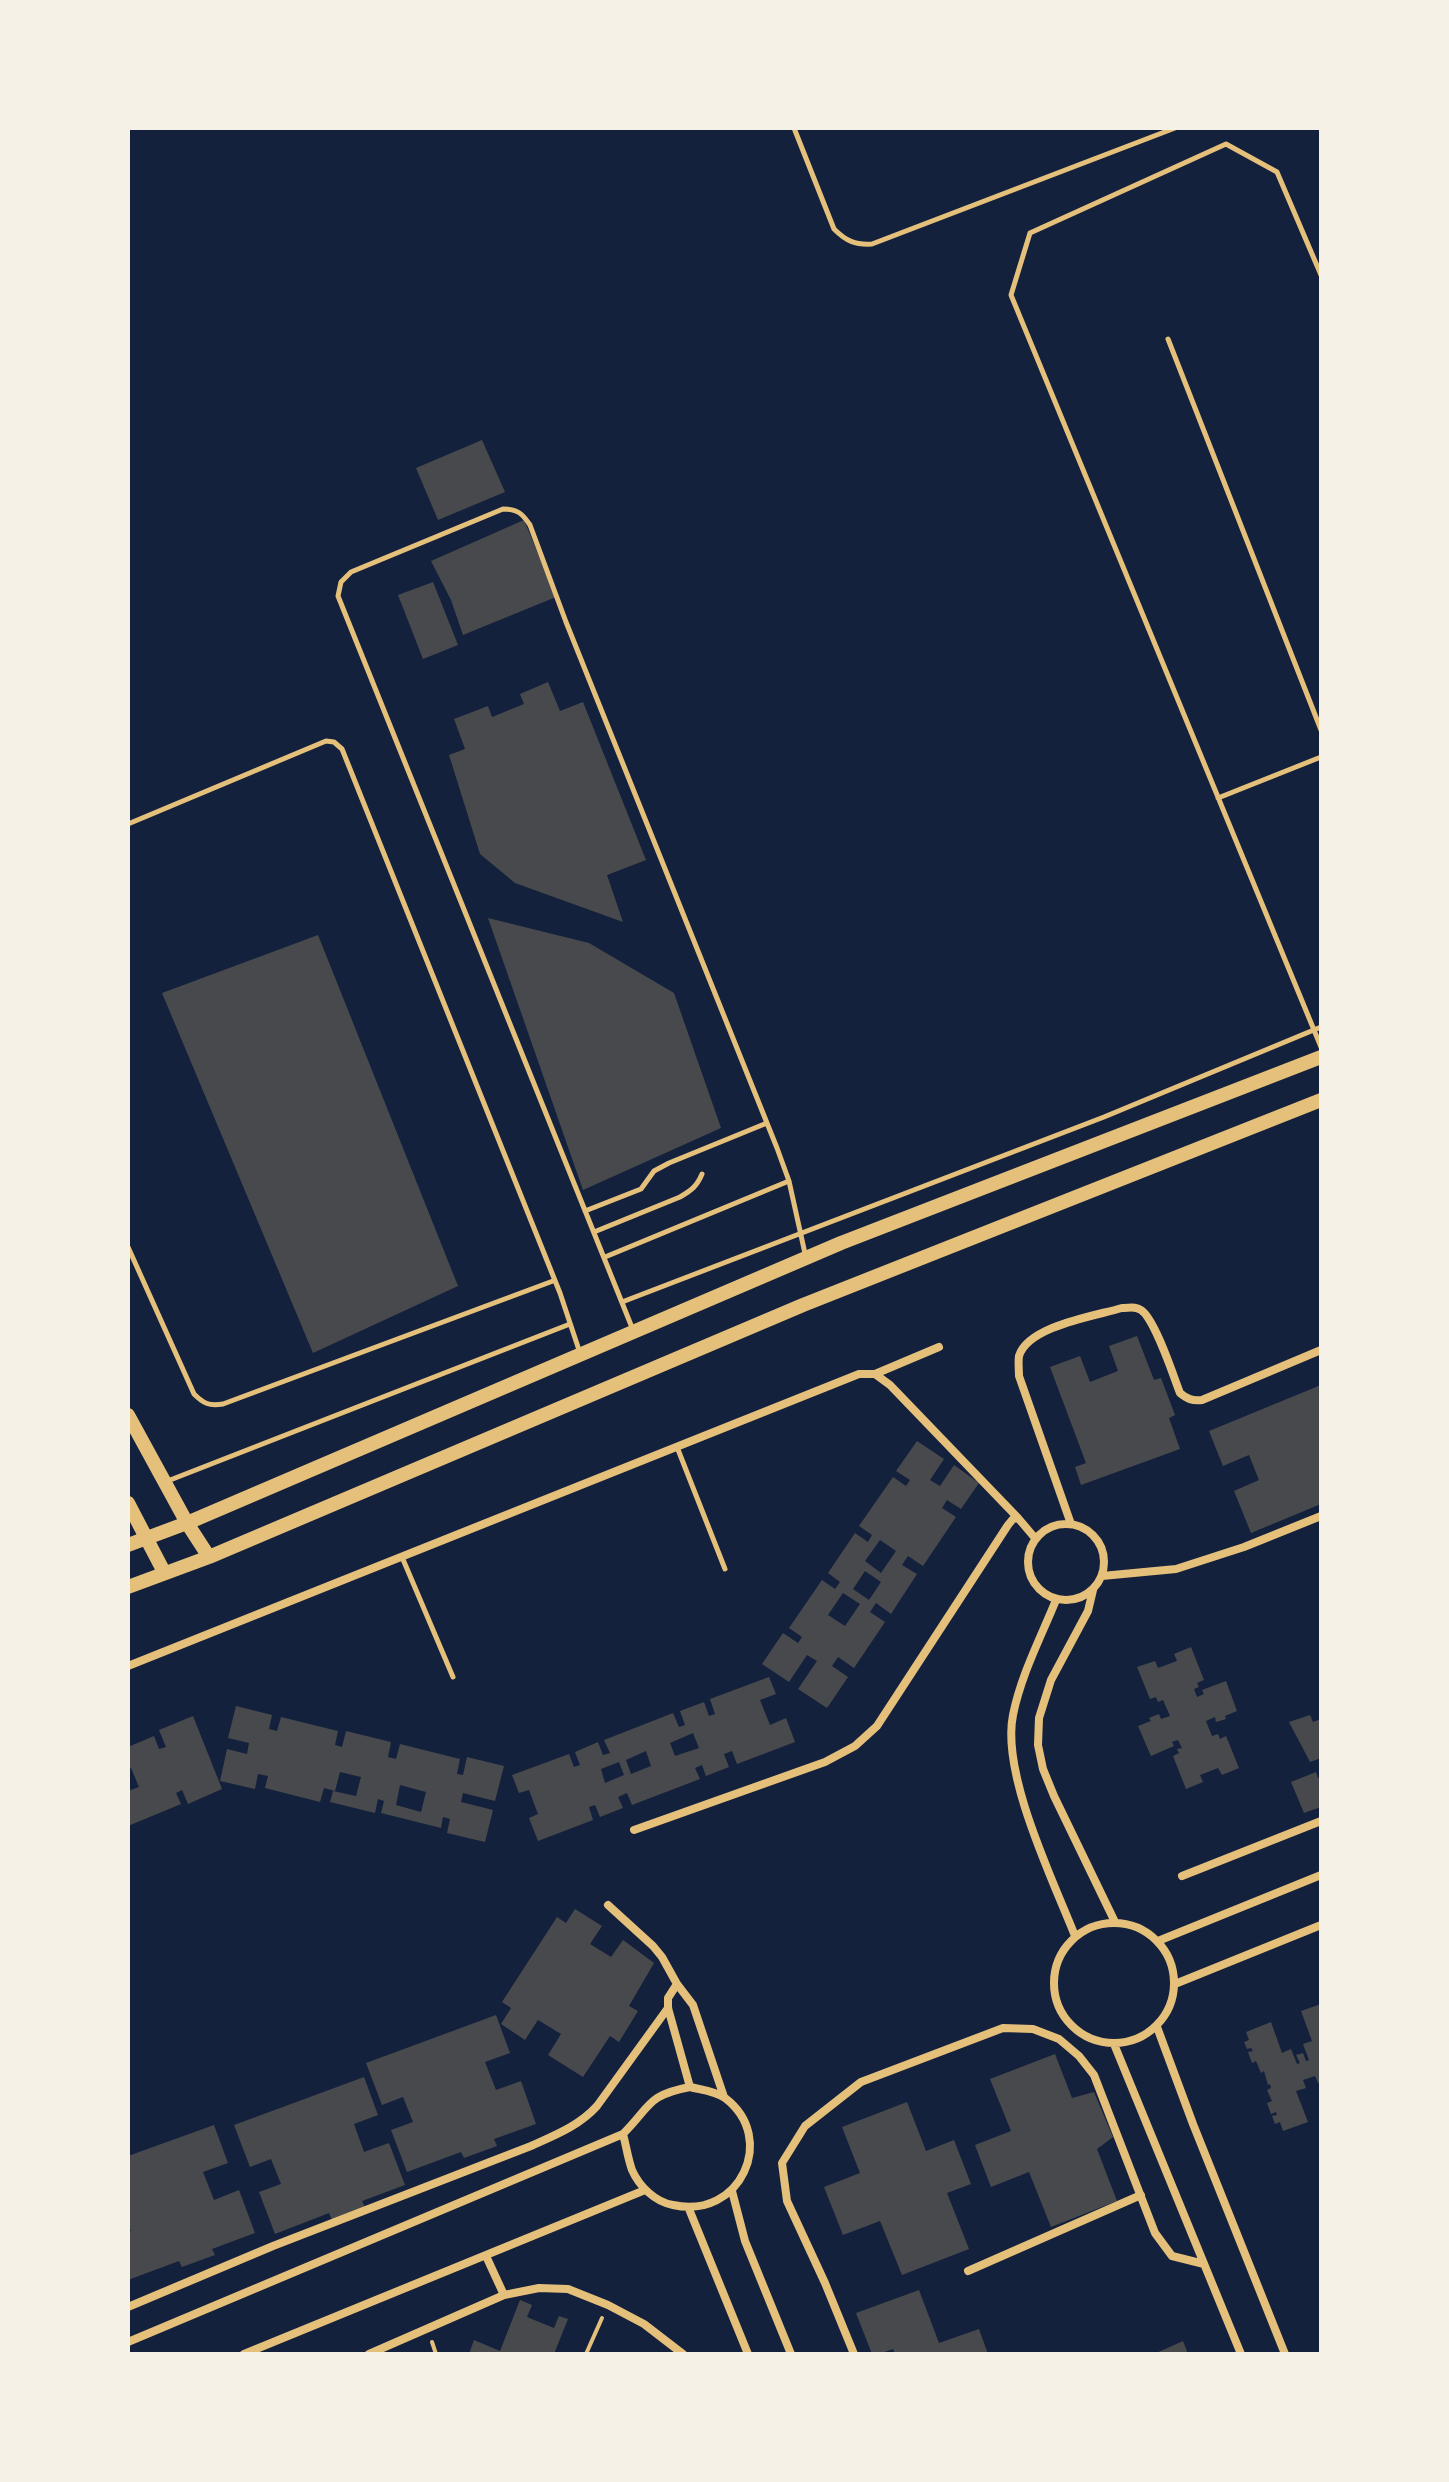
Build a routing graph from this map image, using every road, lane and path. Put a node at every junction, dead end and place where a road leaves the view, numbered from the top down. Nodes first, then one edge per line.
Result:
1 (794, 128) edge
2 (1175, 128) edge
3 (1321, 275) edge
4 (1168, 339) dead end
5 (1321, 730) edge
6 (1321, 757) edge
7 (1218, 798) junction
8 (128, 824) edge
9 (1321, 1027) edge
10 (1314, 1030) junction
11 (1321, 1047) edge
12 (1321, 1057) edge
13 (1321, 1100) edge
14 (767, 1123) junction
15 (702, 1174) dead end
16 (789, 1181) junction
17 (585, 1211) junction
18 (594, 1232) junction
19 (801, 1233) junction
20 (128, 1247) edge
21 (605, 1257) junction
22 (806, 1259) junction
23 (131, 1261) edge
24 (553, 1281) junction
25 (622, 1302) junction
26 (570, 1324) junction
27 (633, 1331) junction
28 (939, 1347) dead end
29 (1321, 1350) edge
30 (580, 1353) junction
31 (875, 1374) junction
32 (128, 1415) edge
33 (677, 1447) junction
34 (164, 1482) junction
35 (128, 1503) edge
36 (1321, 1516) edge
37 (1018, 1518) junction
38 (187, 1523) junction
39 (1071, 1524) junction
40 (147, 1538) junction
41 (1035, 1538) junction
42 (128, 1545) edge
43 (209, 1557) junction
44 (402, 1557) junction
45 (725, 1569) dead end
46 (164, 1572) junction
47 (1102, 1576) junction
48 (128, 1587) edge
49 (1093, 1590) junction
50 (1056, 1600) junction
51 (128, 1666) edge
52 (453, 1677) dead end
53 (1321, 1821) edge
54 (634, 1830) dead end
55 (1321, 1875) edge
56 (1182, 1876) dead end
57 (608, 1905) dead end
58 (1115, 1922) junction
59 (1321, 1925) edge
60 (1075, 1936) junction
61 (1158, 1941) junction
62 (677, 1984) junction
63 (1175, 1984) junction
64 (668, 2008) junction
65 (1157, 2027) junction
66 (1114, 2044) junction
67 (690, 2087) junction
68 (724, 2097) junction
69 (623, 2134) junction
70 (645, 2190) junction
71 (732, 2191) junction
72 (1141, 2195) junction
73 (689, 2209) junction
74 (486, 2256) junction
75 (1204, 2264) junction
76 (968, 2271) dead end
77 (504, 2295) junction
78 (608, 2305) junction
79 (128, 2307) edge
80 (128, 2342) edge
81 (244, 2354) edge
82 (369, 2354) edge
83 (586, 2354) edge
84 (683, 2354) edge
85 (748, 2354) edge
86 (791, 2354) edge
87 (854, 2354) edge
88 (1241, 2354) edge
89 (1285, 2354) edge

1 - 2 lane
3 - 7 lane
4 - 5 lane
6 - 7 lane
7 - 10 lane
8 - 24 lane
9 - 10 lane
10 - 11 lane
10 - 19 lane
12 - 22 street
13 - 43 street
14 - 16 lane
14 - 17 lane
14 - 17 lane
15 - 18 lane
16 - 19 lane
16 - 21 lane
17 - 18 lane
18 - 21 lane
19 - 22 lane
19 - 25 lane
20 - 23 lane
21 - 25 lane
22 - 27 street
23 - 24 lane
24 - 26 lane
25 - 27 lane
26 - 30 lane
26 - 34 lane
27 - 30 street
28 - 31 street
29 - 39 street
30 - 38 street
31 - 33 street
31 - 37 street
32 - 34 street
33 - 44 street
33 - 45 lane
34 - 38 street
35 - 40 street
36 - 47 street
37 - 41 street
37 - 54 street
38 - 40 street
38 - 43 street
39 - 41 street
39 - 47 street
40 - 42 street
40 - 46 street
41 - 50 street
43 - 46 street
44 - 51 street
44 - 52 lane
46 - 48 street
47 - 49 street
49 - 50 street
49 - 58 street
50 - 60 street
53 - 56 street
55 - 61 street
57 - 62 street
58 - 60 street
58 - 61 street
59 - 63 street
60 - 66 street
61 - 63 street
62 - 64 street
62 - 68 street
63 - 65 street
64 - 67 street
64 - 79 street
65 - 66 street
65 - 89 street
66 - 75 street
67 - 68 street
67 - 69 street
68 - 71 street
69 - 70 street
69 - 80 street
70 - 73 street
70 - 74 street
71 - 73 street
71 - 86 street
72 - 75 street
72 - 76 street
72 - 87 street
73 - 85 street
74 - 77 street
74 - 81 street
75 - 88 street
77 - 78 street
77 - 82 street
78 - 83 path
78 - 84 street

